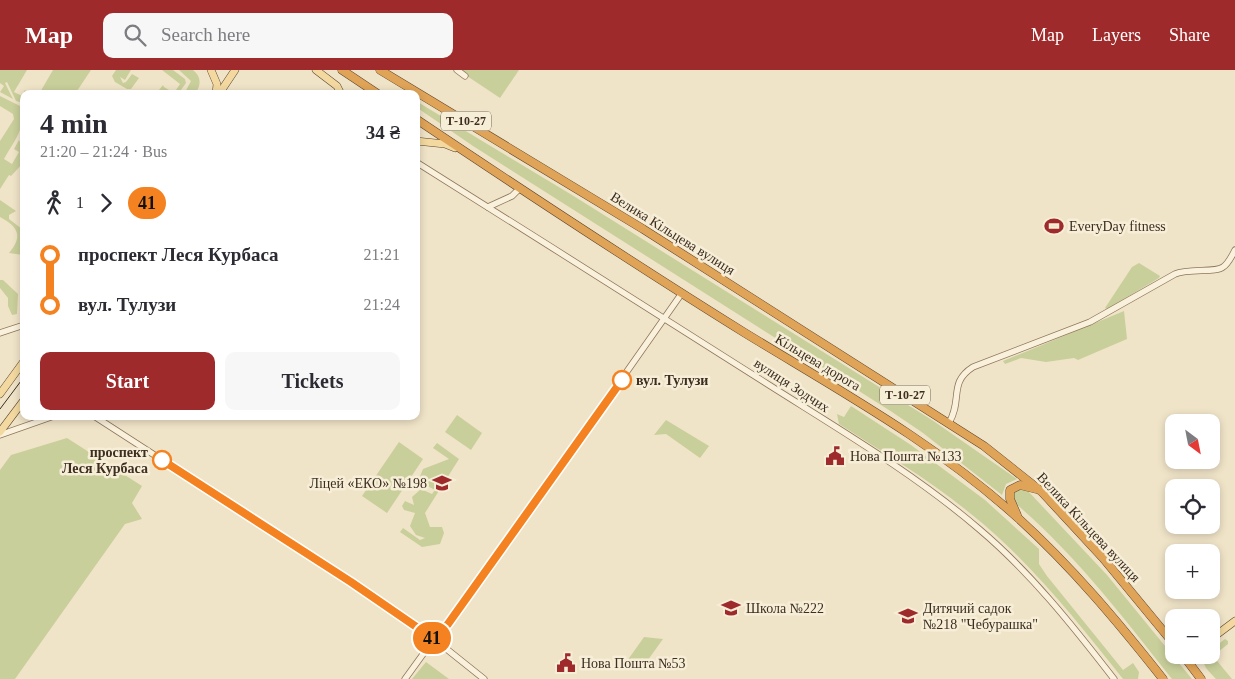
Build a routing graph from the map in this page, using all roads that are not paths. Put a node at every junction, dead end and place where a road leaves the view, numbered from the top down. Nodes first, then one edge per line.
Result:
1 (211, 70) edge
2 (235, 70) edge
3 (316, 70) edge
4 (342, 70) edge
5 (380, 70) edge
6 (457, 70) edge
7 (465, 76) dead end
8 (217, 90) edge
9 (220, 90) edge
10 (339, 90) edge
11 (372, 90) edge
12 (414, 90) edge
13 (420, 94) edge
14 (420, 122) edge
15 (420, 141) edge
16 (465, 152) junction
17 (420, 164) edge
18 (520, 188) junction
19 (488, 207) junction
20 (1235, 250) edge
21 (682, 293) junction
22 (665, 319) junction
23 (20, 326) edge
24 (0, 333) edge
25 (20, 366) edge
26 (0, 394) edge
27 (20, 406) edge
28 (42, 420) edge
29 (99, 420) edge
30 (949, 423) junction
31 (0, 434) edge
32 (1042, 492) junction
33 (1017, 517) junction
34 (1235, 621) edge
35 (1220, 632) edge
36 (1165, 633) edge
37 (434, 639) junction
38 (1191, 664) edge
39 (1159, 678) edge
40 (405, 679) edge
41 (484, 679) edge
42 (1114, 679) edge
43 (1201, 679) edge

1 - 8 main road
2 - 9 main road
3 - 10 main road
4 - 11 highway
5 - 12 highway, Велика Кільцева вулиця / Т-10-27
6 - 7 street
13 - 30 highway, Велика Кільцева вулиця / Т-10-27
14 - 16 highway, Кільцева дорога / Т-10-27
15 - 16 main road
16 - 18 highway, Кільцева дорога / Т-10-27
17 - 19 street, вулиця Зодчих
18 - 19 street
18 - 21 highway, Кільцева дорога / Т-10-27
19 - 22 street, вулиця Зодчих
20 - 30 street
21 - 22 street
21 - 33 highway, Кільцева дорога / Т-10-27
22 - 37 street
22 - 42 street, вулиця Зодчих
23 - 24 street
25 - 26 main road
27 - 31 main road
28 - 31 street
29 - 37 street
30 - 32 highway, Велика Кільцева вулиця / Т-10-27
32 - 33 highway
32 - 36 highway, Велика Кільцева вулиця / Т-10-27
33 - 39 highway, Кільцева дорога / Т-10-27
34 - 35 main road
37 - 40 street
37 - 41 street
38 - 43 highway

